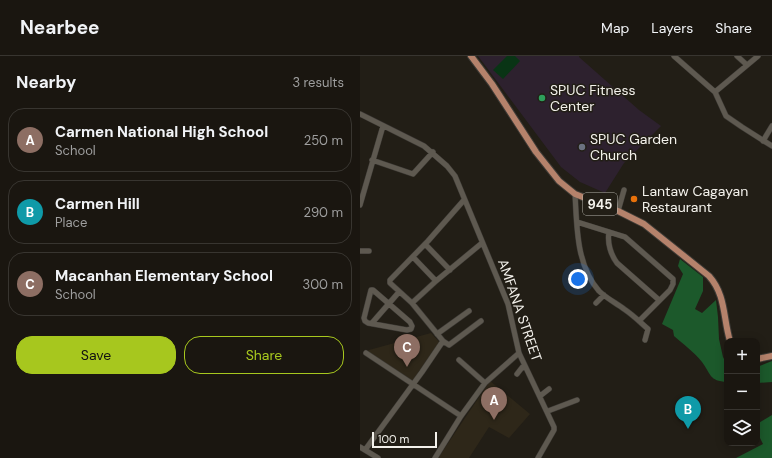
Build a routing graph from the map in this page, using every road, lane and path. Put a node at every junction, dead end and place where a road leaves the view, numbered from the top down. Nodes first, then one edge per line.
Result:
1 (471, 56) edge
2 (674, 56) edge
3 (736, 56) edge
4 (758, 56) edge
5 (747, 65) junction
6 (715, 92) junction
7 (360, 114) edge
8 (383, 126) junction
9 (772, 126) edge
10 (763, 140) junction
11 (772, 146) edge
12 (433, 152) junction
13 (372, 160) junction
14 (624, 190) dead end
15 (575, 194) junction
16 (464, 200) junction
17 (360, 205) edge
18 (618, 211) junction
19 (576, 222) junction
20 (609, 232) junction
21 (482, 243) junction
22 (425, 244) junction
23 (360, 251) edge
24 (369, 251) dead end
25 (413, 257) junction
26 (450, 270) junction
27 (436, 281) junction
28 (399, 292) junction
29 (604, 294) junction
30 (659, 300) junction
31 (388, 303) junction
32 (412, 303) junction
33 (596, 303) dead end
34 (469, 311) dead end
35 (481, 321) dead end
36 (639, 321) junction
37 (372, 323) junction
38 (437, 334) junction
39 (729, 338) edge
40 (645, 340) dead end
41 (443, 341) junction
42 (366, 353) dead end
43 (519, 353) junction
44 (772, 356) edge
45 (760, 358) edge
46 (459, 360) dead end
47 (524, 365) junction
48 (517, 374) dead end
49 (485, 383) junction
50 (413, 385) junction
51 (549, 389) dead end
52 (540, 396) junction
53 (577, 400) dead end
54 (548, 411) junction
55 (461, 416) junction
56 (360, 447) edge
57 (365, 450) junction
58 (539, 457) edge
59 (378, 458) edge
60 (434, 458) edge

1 - 15 main road, 945
2 - 6 street
3 - 5 street
4 - 5 street
5 - 6 street
6 - 10 street
7 - 8 street, AMFANA STREET
8 - 12 street, AMFANA STREET
8 - 13 street
9 - 10 street
10 - 11 street
12 - 13 street
12 - 16 street, AMFANA STREET
13 - 17 street
14 - 18 street
15 - 18 main road, 945
15 - 19 street
16 - 21 street, AMFANA STREET
16 - 22 street
18 - 39 main road, 945
19 - 20 street
19 - 29 street
20 - 30 street
20 - 30 street
21 - 26 street
21 - 43 street, AMFANA STREET
22 - 25 street
22 - 26 street
23 - 24 street
25 - 27 street
25 - 28 street
26 - 27 street
27 - 32 street
28 - 31 street
28 - 32 street
29 - 33 street
29 - 36 street
30 - 36 street
31 - 37 street
31 - 37 street
31 - 37 street
32 - 38 street
34 - 38 street
35 - 41 street
36 - 40 street
38 - 41 street
41 - 50 street
42 - 50 street
43 - 47 street, AMFANA STREET
43 - 49 street
44 - 45 main road
46 - 49 street
47 - 48 street
47 - 52 street, AMFANA STREET
49 - 55 street
50 - 55 street
50 - 57 street
51 - 52 street
52 - 54 street, AMFANA STREET
53 - 54 street
54 - 58 street, AMFANA STREET
55 - 60 street
56 - 57 street
57 - 59 street

